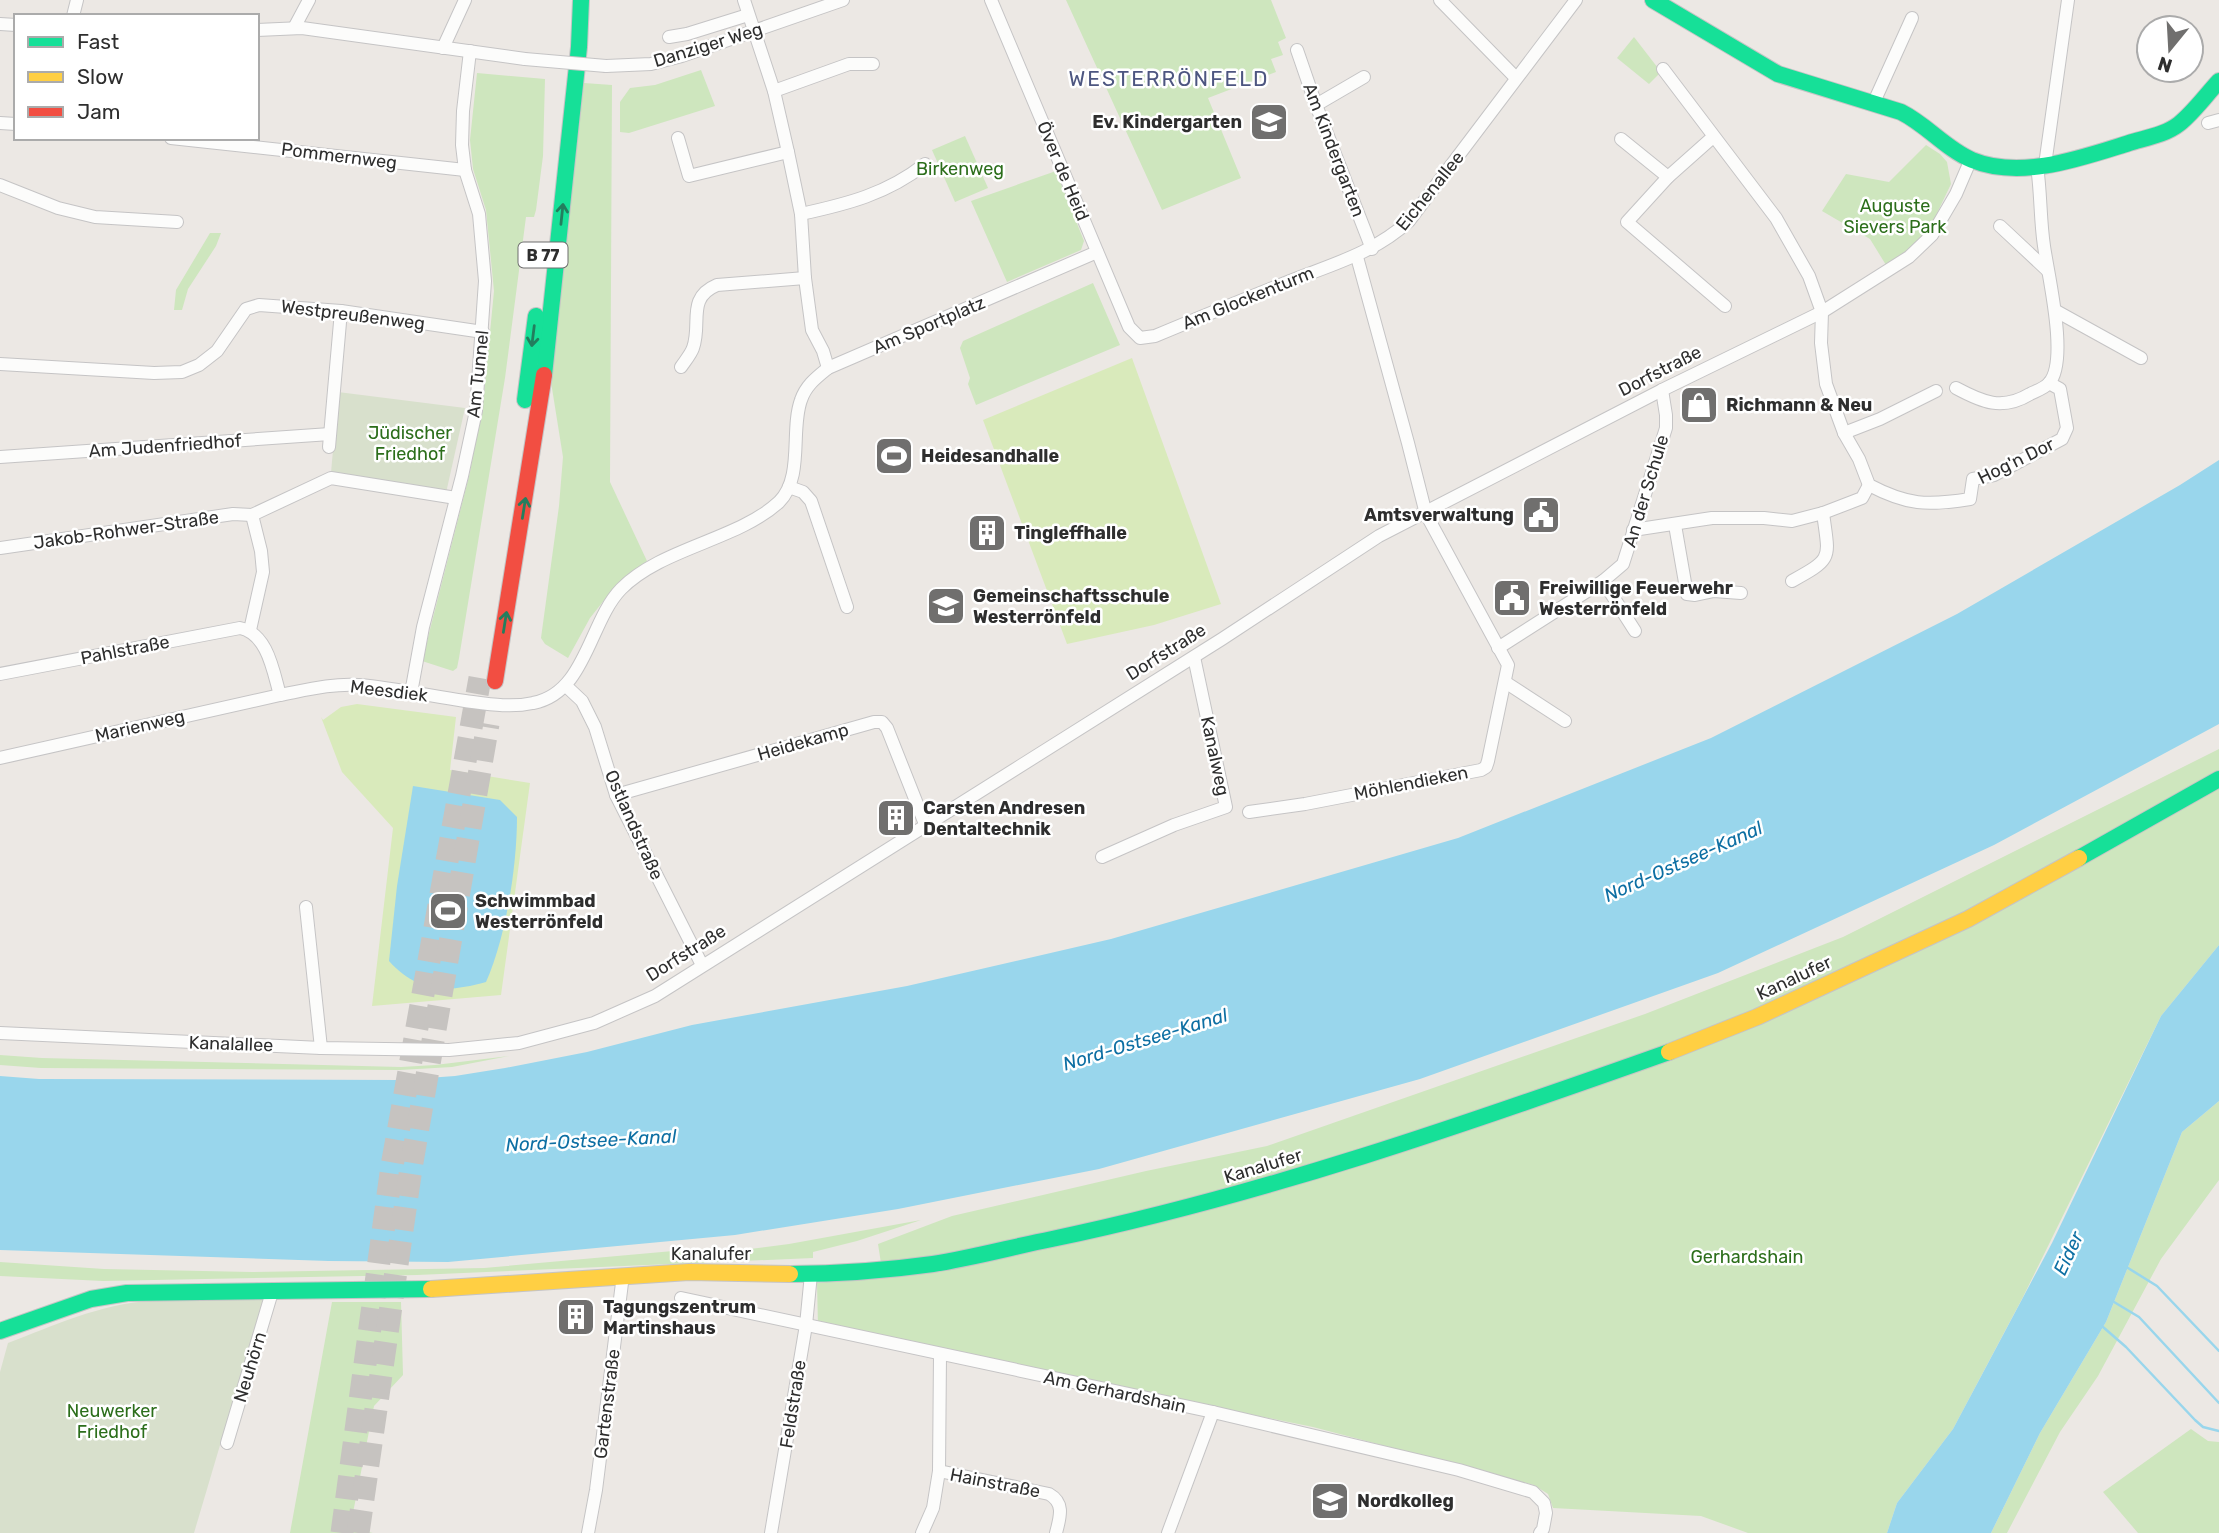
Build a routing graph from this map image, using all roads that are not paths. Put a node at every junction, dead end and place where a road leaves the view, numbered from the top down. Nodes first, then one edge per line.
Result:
1 (309, 0) edge
2 (465, 0) edge
3 (568, 0) edge
4 (581, 0) edge
5 (744, 0) edge
6 (843, 0) edge
7 (991, 0) edge
8 (1440, 0) edge
9 (1576, 0) edge
10 (1653, 0) edge
11 (2068, 0) edge
12 (748, 15) junction
13 (1912, 18) dead end
14 (294, 27) junction
15 (259, 30) edge
16 (754, 32) junction
17 (669, 37) dead end
18 (443, 48) junction
19 (1297, 50) dead end
20 (470, 51) junction
21 (873, 64) dead end
22 (1662, 69) dead end
23 (1364, 77) dead end
24 (1516, 78) junction
25 (2219, 81) edge
26 (774, 92) junction
27 (1874, 102) junction
28 (1316, 104) junction
29 (1713, 137) junction
30 (678, 138) dead end
31 (1621, 139) dead end
32 (189, 140) edge
33 (788, 152) junction
34 (1971, 159) junction
35 (925, 164) dead end
36 (2041, 165) junction
37 (466, 170) junction
38 (1668, 177) junction
39 (0, 185) edge
40 (801, 214) junction
41 (177, 222) dead end
42 (2000, 226) dead end
43 (1372, 249) junction
44 (1097, 252) junction
45 (1357, 257) junction
46 (2047, 270) junction
47 (805, 278) junction
48 (1725, 306) dead end
49 (341, 311) junction
50 (2056, 311) junction
51 (1822, 312) junction
52 (483, 332) junction
53 (1140, 338) joint
54 (2141, 358) dead end
55 (0, 364) edge
56 (681, 367) dead end
57 (828, 368) junction
58 (2049, 383) junction
59 (1956, 388) dead end
60 (1662, 390) junction
61 (1936, 391) dead end
62 (1844, 433) junction
63 (330, 434) junction
64 (329, 447) dead end
65 (0, 457) edge
66 (1868, 485) junction
67 (789, 487) junction
68 (456, 498) junction
69 (1823, 513) junction
70 (1426, 514) junction
71 (252, 515) junction
72 (1675, 525) junction
73 (1633, 530) junction
74 (0, 548) edge
75 (1603, 581) junction
76 (1792, 581) dead end
77 (1741, 593) dead end
78 (848, 607) dead end
79 (1487, 626) junction
80 (250, 630) junction
81 (1635, 631) dead end
82 (1517, 635) junction
83 (1498, 648) junction
84 (1194, 657) junction
85 (0, 674) edge
86 (1505, 682) junction
87 (566, 686) junction
88 (411, 693) junction
89 (280, 695) junction
90 (1565, 721) dead end
91 (0, 758) edge
92 (2219, 779) edge
93 (617, 795) junction
94 (1249, 811) dead end
95 (925, 824) junction
96 (1102, 857) dead end
97 (306, 907) dead end
98 (702, 965) junction
99 (0, 1033) edge
100 (321, 1048) junction
101 (811, 1274) junction
102 (623, 1275) junction
103 (272, 1292) junction
104 (681, 1298) dead end
105 (806, 1325) junction
106 (0, 1331) edge
107 (940, 1355) junction
108 (1213, 1412) junction
109 (227, 1443) dead end
110 (939, 1471) junction
111 (588, 1533) edge
112 (771, 1533) edge
113 (922, 1533) edge
114 (1056, 1533) edge
115 (1168, 1533) edge
116 (1540, 1533) edge

1 - 14 street
2 - 18 street
3 -> 4 main road, B 77
5 - 12 street
6 - 16 street, Danziger Weg
7 - 44 street, Över de Heid
8 - 24 street
9 - 24 street, Eichenallee
10 - 27 main road
11 - 36 street
12 - 16 street
12 - 17 street
13 - 27 street
14 - 15 street, Danziger Weg
14 - 18 street, Danziger Weg
16 - 20 street, Danziger Weg, bridge
16 - 26 street
18 - 20 street, Danziger Weg
19 - 28 street, Am Kindergarten
20 - 37 street, Am Tunnel
21 - 26 street
22 - 29 street
23 - 28 street
24 - 43 street, Eichenallee
25 - 36 main road
26 - 33 street
27 - 34 main road
28 - 43 street, Am Kindergarten
29 - 38 street
29 - 51 street
30 - 33 street
31 - 38 street
32 - 37 street, Pommernweg
33 - 40 street
34 - 36 main road
34 - 51 street, Dorfstraße
35 - 40 street
36 - 46 street
37 - 52 street, Am Tunnel
38 - 48 street
39 - 41 street
40 - 47 street
42 - 46 street
43 - 45 street, Eichenallee
44 - 53 street, Över de Heid
44 - 57 street, Am Sportplatz
45 - 53 street, Am Glockenturm
45 - 70 street
46 - 50 street
47 - 56 street
47 - 57 street
49 - 52 street, Westpreußenweg
49 - 55 street, Westpreußenweg
49 - 63 street
50 - 54 street
50 - 58 street
51 - 60 street, Dorfstraße
51 - 62 street
52 - 68 street, Am Tunnel
57 - 67 street, Am Sportplatz
58 - 59 street
58 - 66 street, Hog'n Dor
60 - 70 street, Dorfstraße
60 - 73 street, An der Schule
61 - 62 street
62 - 66 street
63 - 64 street
63 - 65 street, Am Judenfriedhof
66 - 69 street
67 - 78 street
67 - 87 street
68 - 71 street, Jakob-Rohwer-Straße
68 - 88 street, Am Tunnel
69 - 72 street
69 - 76 street
70 - 79 street, Möhlendieken
70 - 84 street, Dorfstraße
71 - 74 street, Jakob-Rohwer-Straße
71 - 80 street
72 - 73 street
72 - 77 street
73 - 75 street, An der Schule
75 - 81 street
75 - 82 street, An der Schule
79 - 82 street
79 - 83 street, Möhlendieken
80 - 85 street, Pahlstraße
80 - 89 street
82 - 83 street, An der Schule
83 - 86 street, Möhlendieken
84 - 95 street, Dorfstraße
84 - 96 street, Kanalweg
86 - 90 street
86 - 94 street, Möhlendieken
87 - 88 street, Meesdiek
87 - 93 street, Ostlandstraße
88 - 89 street, Meesdiek
89 - 91 street, Marienweg
92 - 101 main road, Kanalufer
93 - 95 street, Heidekamp
93 - 98 street, Ostlandstraße
95 - 98 street, Dorfstraße
97 - 100 street
98 - 100 street, Dorfstraße
99 - 100 street, Kanalallee
101 - 102 main road, Kanalufer
101 - 105 street, Feldstraße
102 - 103 main road, Kanalufer
102 - 111 street, Gartenstraße
103 - 106 main road, Kanalufer
103 - 109 street, Neuhörn
104 - 105 street, Am Gerhardshain
105 - 107 street, Am Gerhardshain
105 - 112 street, Feldstraße
107 - 108 street, Am Gerhardshain
107 - 110 street, Hainstraße
108 - 115 street
108 - 116 street, Am Gerhardshain
110 - 113 street, Hainstraße
110 - 114 street, Hainstraße

